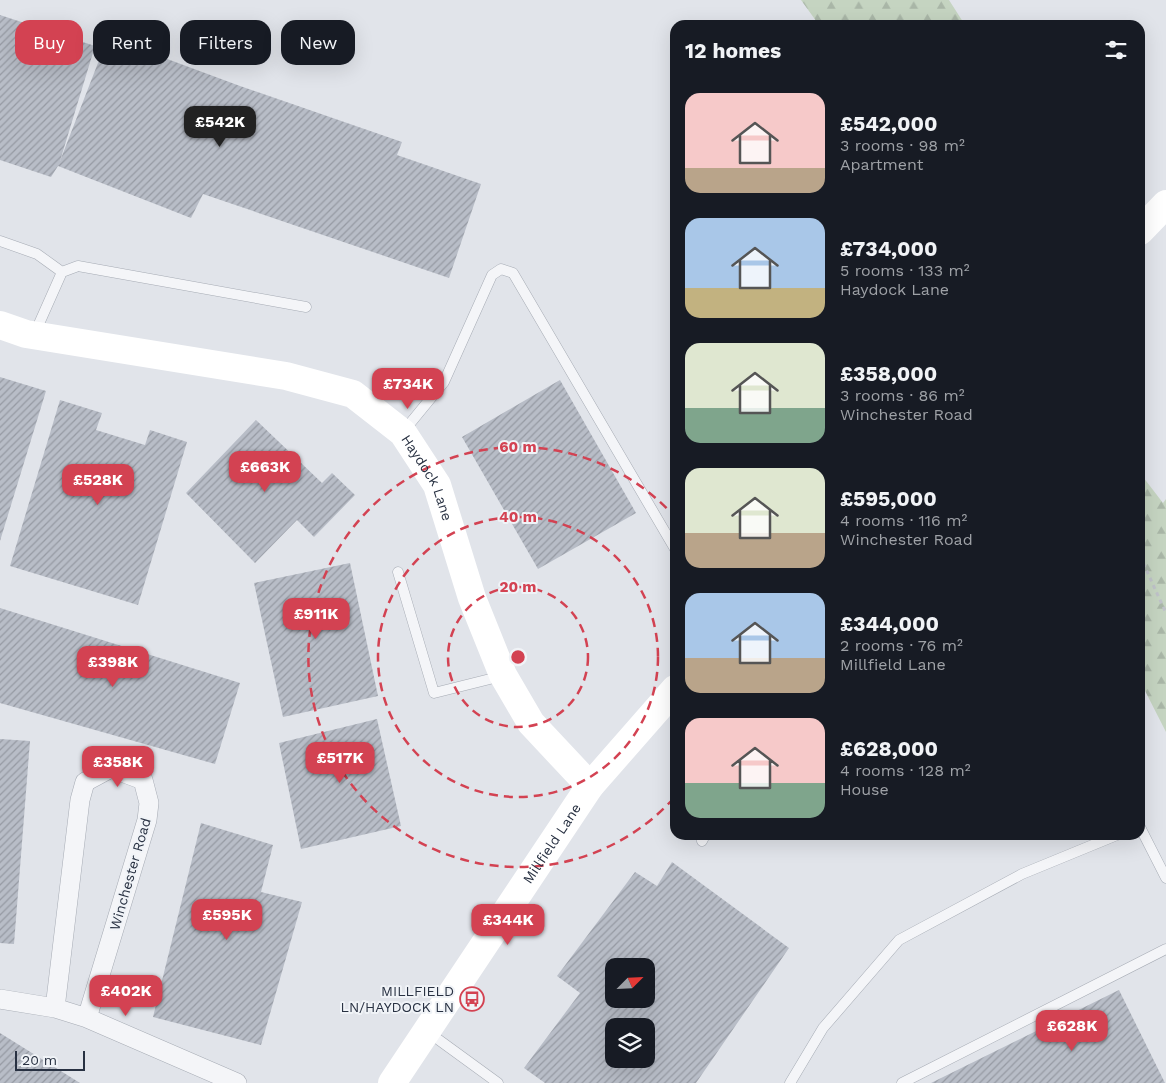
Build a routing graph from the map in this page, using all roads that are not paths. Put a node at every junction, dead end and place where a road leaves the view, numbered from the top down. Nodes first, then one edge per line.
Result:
1 (1166, 204) edge
2 (1145, 226) edge
3 (0, 241) edge
4 (62, 272) junction
5 (306, 307) dead end
6 (0, 325) edge
7 (34, 336) junction
8 (403, 433) junction
9 (670, 540) edge
10 (398, 572) dead end
11 (504, 675) junction
12 (670, 695) edge
13 (590, 786) junction
14 (1145, 837) edge
15 (1105, 840) edge
16 (1166, 878) edge
17 (1166, 949) edge
18 (0, 999) edge
19 (55, 1008) junction
20 (87, 1018) junction
21 (426, 1031) junction
22 (237, 1083) edge
23 (392, 1083) edge
24 (498, 1083) edge
25 (790, 1083) edge
26 (902, 1083) edge

1 - 2 street
3 - 4 lane
4 - 5 lane
4 - 7 lane
6 - 7 street, Haydock Lane
7 - 8 street, Haydock Lane
8 - 9 lane
8 - 11 street, Haydock Lane
10 - 11 lane
11 - 13 street, Haydock Lane
12 - 13 street, Millfield Lane
13 - 21 street, Millfield Lane
14 - 16 lane
15 - 25 lane
17 - 26 lane
18 - 19 street
19 - 20 street
19 - 20 street, Winchester Road
20 - 22 street
21 - 23 street, Millfield Lane
21 - 24 lane

